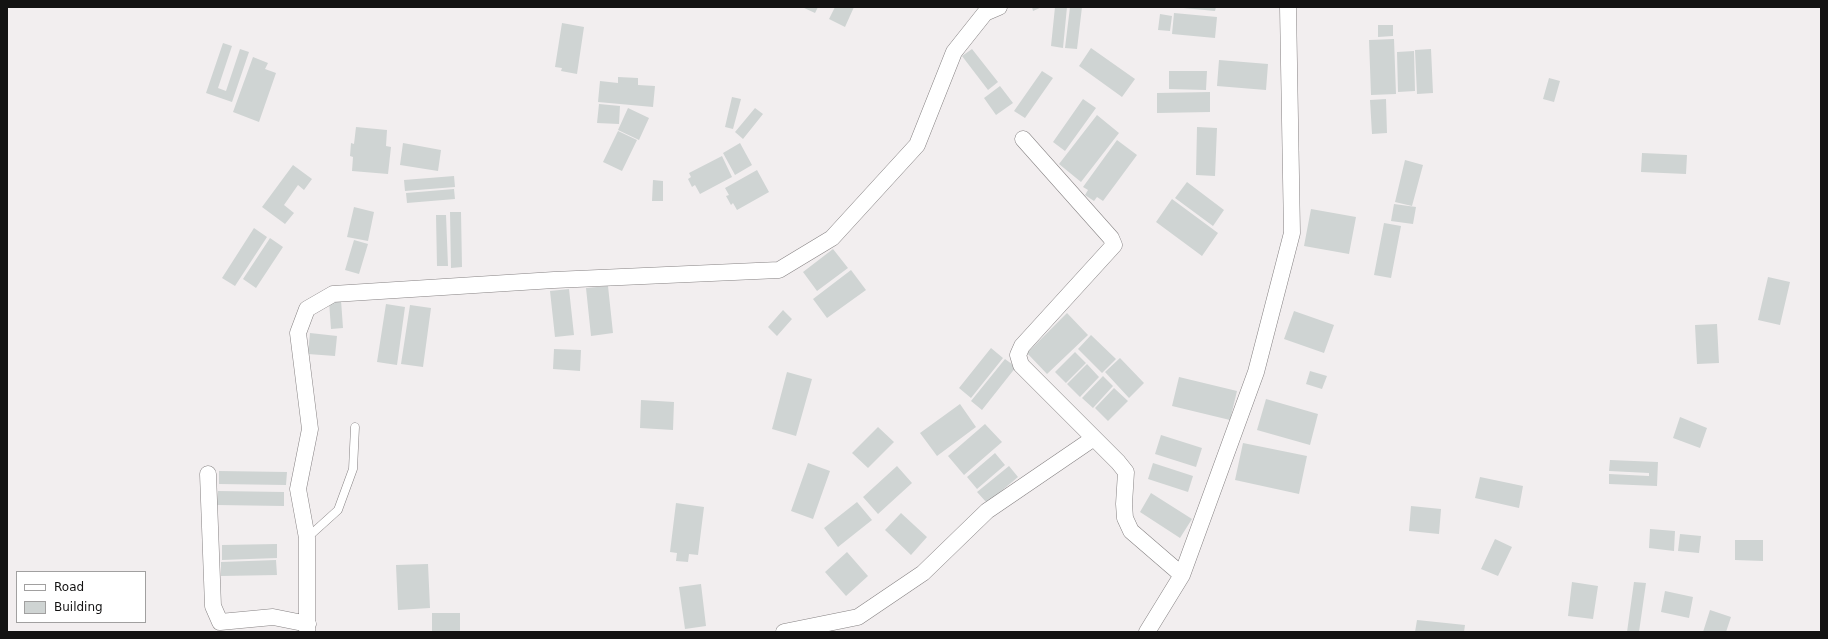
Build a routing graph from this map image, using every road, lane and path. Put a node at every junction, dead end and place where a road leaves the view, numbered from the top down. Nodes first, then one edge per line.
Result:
1 (999, 7) edge
2 (1288, 7) edge
3 (1023, 139) dead end
4 (355, 427) dead end
5 (1094, 438) junction
6 (208, 474) dead end
7 (307, 538) junction
8 (1182, 575) junction
9 (307, 628) edge
10 (784, 632) edge
11 (1147, 632) edge

1 - 7 street
2 - 8 street
3 - 5 street
4 - 7 lane
5 - 8 street
5 - 10 street
6 - 9 street
7 - 9 street
8 - 11 street

